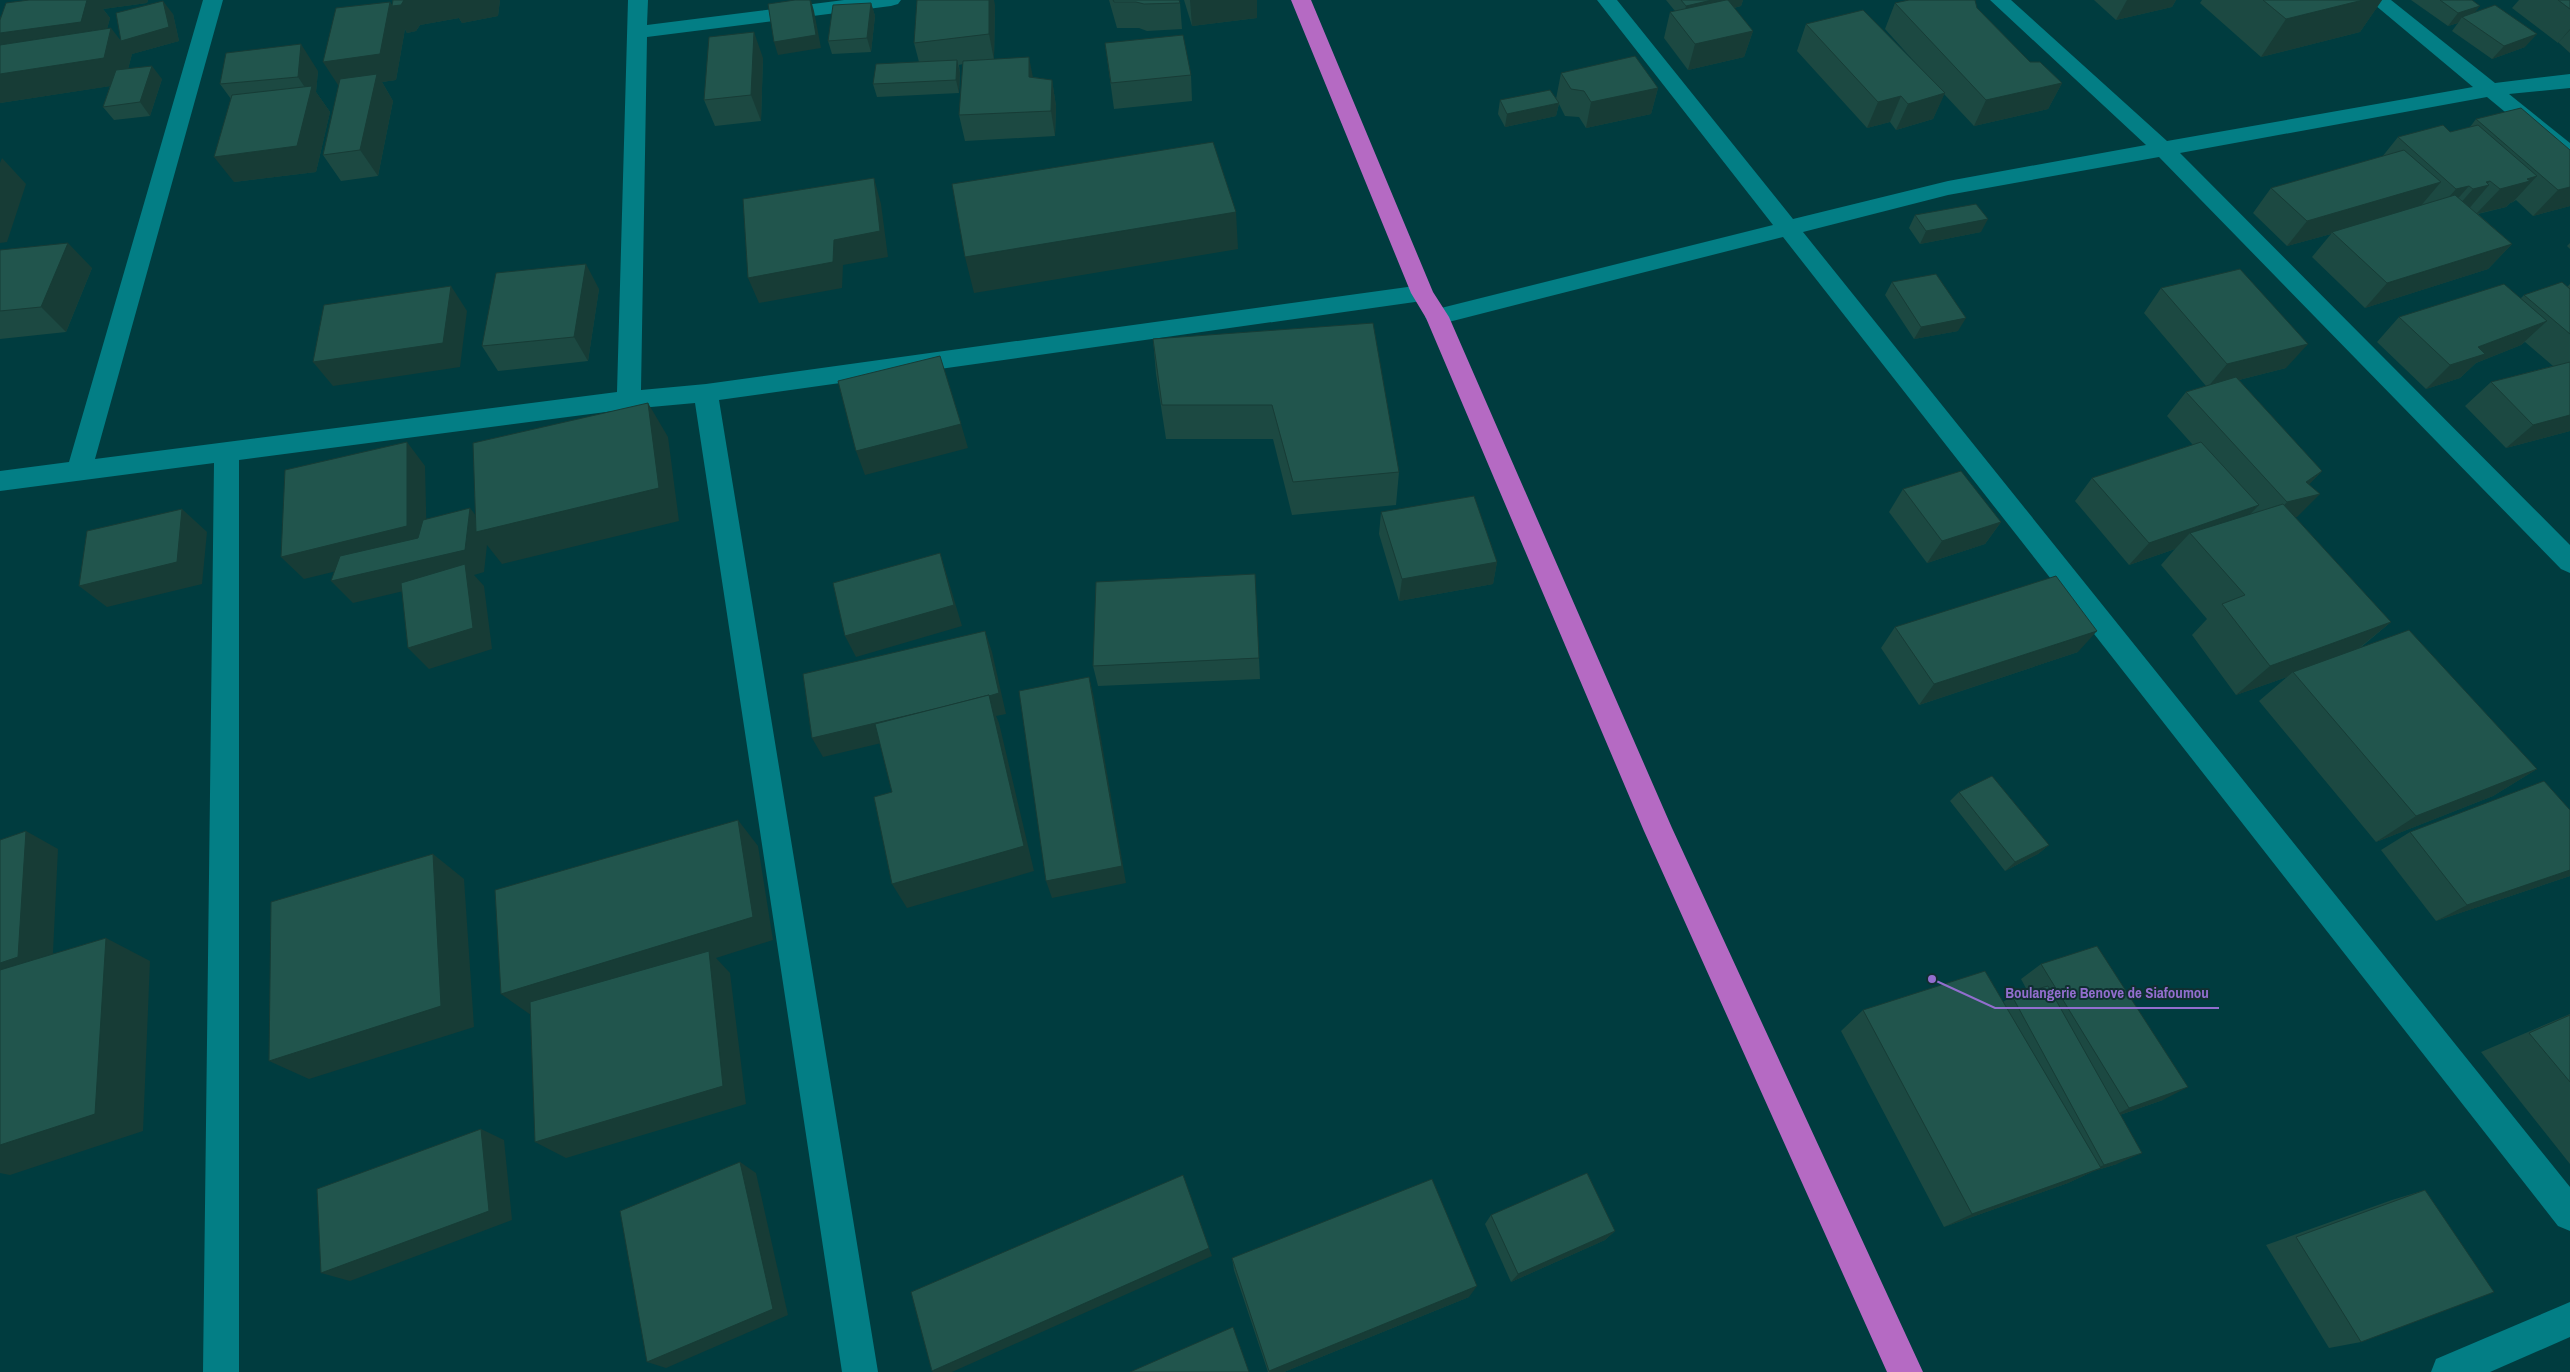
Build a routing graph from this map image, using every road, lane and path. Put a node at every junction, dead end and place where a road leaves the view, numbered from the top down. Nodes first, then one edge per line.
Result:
1 (214, 0) edge
2 (638, 0) edge
3 (891, 0) edge
4 (1301, 0) edge
5 (1607, 0) edge
6 (2000, 0) edge
7 (2379, 0) edge
8 (637, 32) junction
9 (2570, 81) edge
10 (2491, 90) junction
11 (2164, 150) junction
12 (2570, 154) edge
13 (1787, 228) junction
14 (1422, 293) junction
15 (1437, 317) junction
16 (706, 393) junction
17 (629, 400) junction
18 (226, 450) junction
19 (79, 471) junction
20 (0, 481) edge
21 (2570, 562) edge
22 (2570, 1214) edge
23 (2570, 1318) edge
24 (221, 1372) edge
25 (860, 1372) edge
26 (1905, 1372) edge
27 (2449, 1372) edge

1 - 19 street
2 - 8 street
3 - 8 street
4 - 14 highway
5 - 13 street
6 - 11 street
7 - 10 street
8 - 17 street
9 - 10 street
10 - 11 street
10 - 12 street
11 - 13 street
11 - 21 street
13 - 15 street
13 - 22 street
14 - 15 highway
14 - 16 street
15 - 26 highway
16 - 17 street
16 - 25 street
17 - 18 street
18 - 19 street
18 - 24 street
19 - 20 street
23 - 27 street

